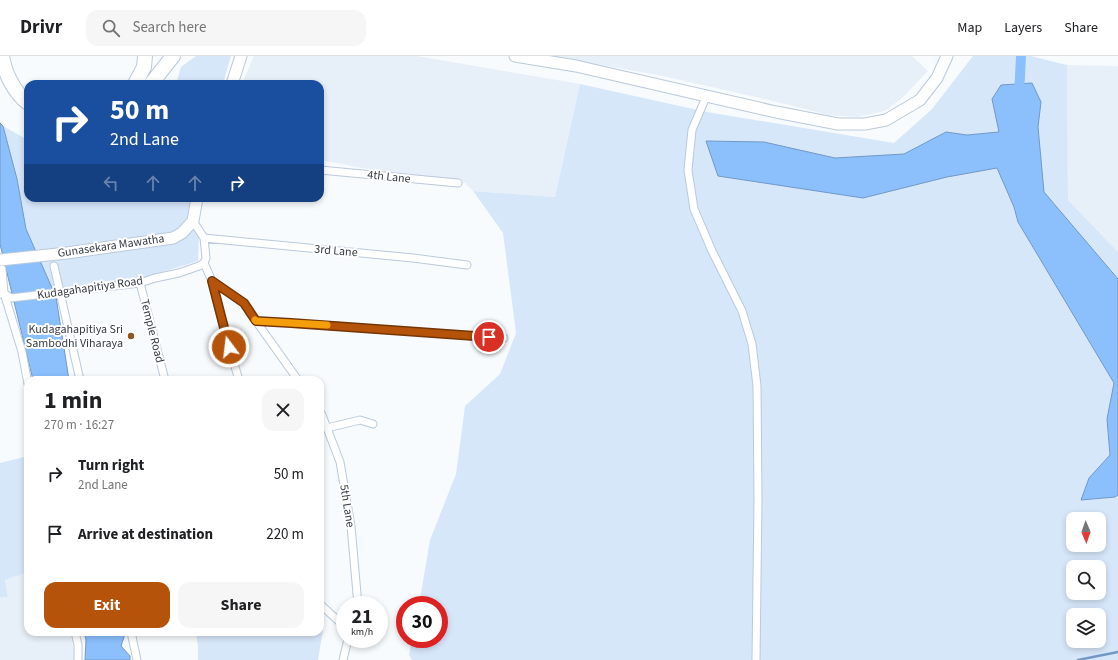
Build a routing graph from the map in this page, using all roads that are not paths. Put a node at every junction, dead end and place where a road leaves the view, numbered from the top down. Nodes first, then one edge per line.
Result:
1 (2, 56) edge
2 (10, 56) edge
3 (145, 56) edge
4 (173, 56) edge
5 (241, 56) edge
6 (515, 56) edge
7 (947, 56) edge
8 (137, 80) edge
9 (154, 80) edge
10 (233, 80) edge
11 (24, 88) edge
12 (706, 97) junction
13 (24, 99) edge
14 (324, 170) edge
15 (458, 183) dead end
16 (196, 202) edge
17 (193, 220) junction
18 (204, 238) junction
19 (204, 263) junction
20 (1, 264) edge
21 (467, 265) dead end
22 (54, 266) dead end
23 (212, 281) junction
24 (140, 283) junction
25 (60, 293) junction
26 (5, 295) edge
27 (256, 321) junction
28 (504, 338) dead end
29 (26, 376) edge
30 (79, 376) edge
31 (164, 376) edge
32 (238, 376) edge
33 (295, 376) edge
34 (324, 421) edge
35 (373, 424) dead end
36 (327, 428) junction
37 (357, 596) edge
38 (324, 608) edge
39 (336, 618) edge
40 (76, 636) edge
41 (132, 636) edge
42 (345, 648) edge
43 (78, 660) edge
44 (137, 660) edge
45 (342, 660) edge
46 (756, 660) edge

1 - 13 highway
2 - 11 highway
3 - 8 highway
4 - 9 highway
5 - 10 street
6 - 12 street
7 - 12 street
12 - 46 street
14 - 15 street, 4th Lane
16 - 17 street
17 - 18 street
17 - 20 street, Gunasekara Mawatha
18 - 19 street
18 - 21 street, 3rd Lane
19 - 23 street
19 - 24 street, Kudagahapitiya Road
20 - 26 street
22 - 25 street
23 - 27 street
23 - 32 street
24 - 25 street, Kudagahapitiya Road
24 - 31 street, Temple Road
25 - 26 street, Kudagahapitiya Road
25 - 30 street
26 - 29 street
27 - 28 street
27 - 33 street
34 - 36 street, 5th Lane
35 - 36 street
36 - 37 street, 5th Lane
38 - 39 street
40 - 43 street
41 - 44 street
42 - 45 street

